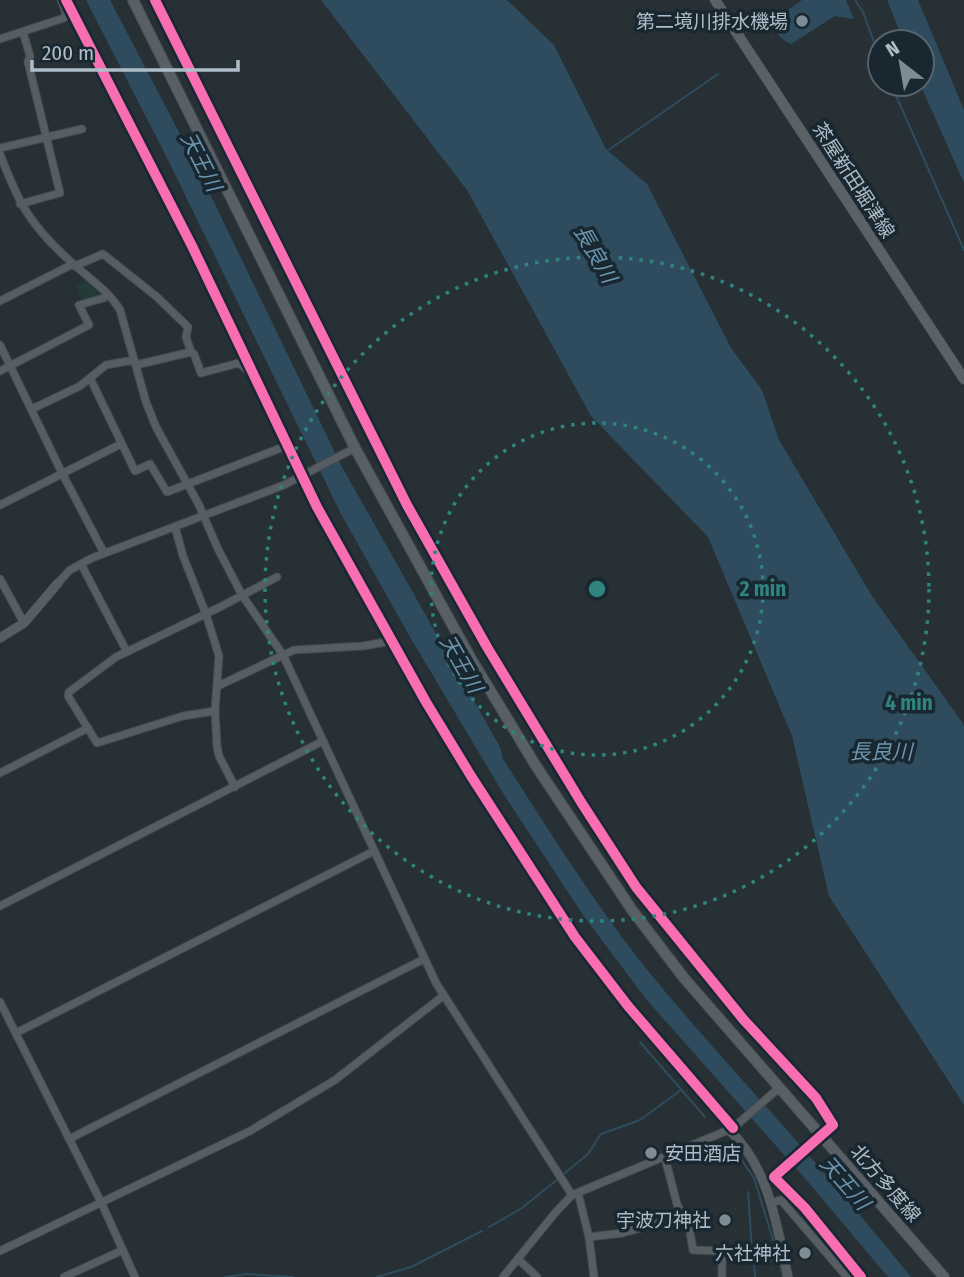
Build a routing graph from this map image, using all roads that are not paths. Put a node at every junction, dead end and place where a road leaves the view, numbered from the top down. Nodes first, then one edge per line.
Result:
1 (64, 0) edge
2 (133, 0) edge
3 (715, 0) edge
4 (23, 32) junction
5 (0, 38) edge
6 (82, 129) dead end
7 (46, 138) junction
8 (0, 148) edge
9 (0, 154) edge
10 (20, 204) junction
11 (74, 265) junction
12 (107, 294) junction
13 (0, 302) edge
14 (0, 345) edge
15 (191, 352) junction
16 (135, 362) junction
17 (11, 366) junction
18 (0, 371) edge
19 (255, 375) junction
20 (964, 379) edge
21 (91, 380) junction
22 (32, 410) junction
23 (121, 444) junction
24 (286, 446) junction
25 (351, 450) junction
26 (62, 473) junction
27 (305, 476) junction
28 (187, 483) junction
29 (0, 505) edge
30 (203, 515) junction
31 (176, 527) junction
32 (104, 553) junction
33 (81, 564) junction
34 (277, 577) dead end
35 (0, 579) edge
36 (58, 583) joint
37 (242, 595) junction
38 (206, 614) junction
39 (24, 622) junction
40 (0, 638) edge
41 (392, 641) junction
42 (127, 652) junction
43 (283, 655) junction
44 (218, 686) junction
45 (215, 711) junction
46 (88, 728) junction
47 (323, 741) junction
48 (0, 773) edge
49 (234, 787) junction
50 (374, 851) junction
51 (0, 906) edge
52 (424, 959) junction
53 (443, 996) junction
54 (0, 1002) edge
55 (16, 1032) junction
56 (780, 1087) junction
57 (733, 1127) junction
58 (69, 1139) junction
59 (665, 1158) junction
60 (575, 1194) junction
61 (101, 1202) junction
62 (770, 1202) junction
63 (682, 1216) junction
64 (589, 1237) junction
65 (123, 1250) junction
66 (0, 1251) edge
67 (722, 1251) junction
68 (783, 1257) junction
69 (518, 1259) junction
70 (64, 1277) edge
71 (135, 1277) edge
72 (503, 1277) edge
73 (537, 1277) edge
74 (594, 1277) edge
75 (722, 1277) edge
76 (788, 1277) edge
77 (847, 1277) edge
78 (944, 1277) edge

1 - 4 street
1 - 19 street
2 - 25 main road, 北方多度線
3 - 20 main road, 茶屋新田堀津線
4 - 5 street
4 - 7 street
6 - 7 street
7 - 8 street
7 - 10 street
9 - 10 street
10 - 11 street
11 - 12 street
11 - 13 street
11 - 15 street
12 - 16 street
12 - 17 street
14 - 17 street
15 - 16 street
15 - 19 street
16 - 21 street
16 - 28 street
17 - 18 street
17 - 22 street
19 - 24 street
21 - 22 street
21 - 23 street
22 - 26 street
23 - 26 street
23 - 28 street
24 - 27 street
24 - 28 street
25 - 27 street
25 - 56 main road, 北方多度線
26 - 29 street
26 - 32 street
27 - 30 street
27 - 41 street
28 - 30 street
30 - 31 street
30 - 37 street
31 - 32 street
31 - 38 street
32 - 33 street
33 - 36 street
33 - 42 street
34 - 37 street
35 - 39 street
36 - 39 street
37 - 38 street
37 - 43 street
38 - 42 street
38 - 44 street
39 - 40 street
41 - 43 street
41 - 57 street
42 - 46 street
43 - 44 street
43 - 47 street
44 - 45 street
45 - 46 street
45 - 49 street
46 - 48 street
47 - 49 street
47 - 50 street
49 - 51 street
50 - 52 street
50 - 55 street
52 - 53 street
52 - 58 street
53 - 60 street
53 - 61 street
54 - 55 street
55 - 58 street
56 - 57 street
56 - 78 main road, 北方多度線
57 - 59 street
57 - 62 street
58 - 61 street
59 - 60 street
59 - 63 street
60 - 64 street
60 - 69 street
61 - 65 street
61 - 66 street
62 - 68 street
62 - 77 street
63 - 64 street
63 - 67 street
64 - 74 street
65 - 70 street
65 - 71 street
67 - 68 street
67 - 75 street
68 - 76 street
69 - 72 street
69 - 73 street

